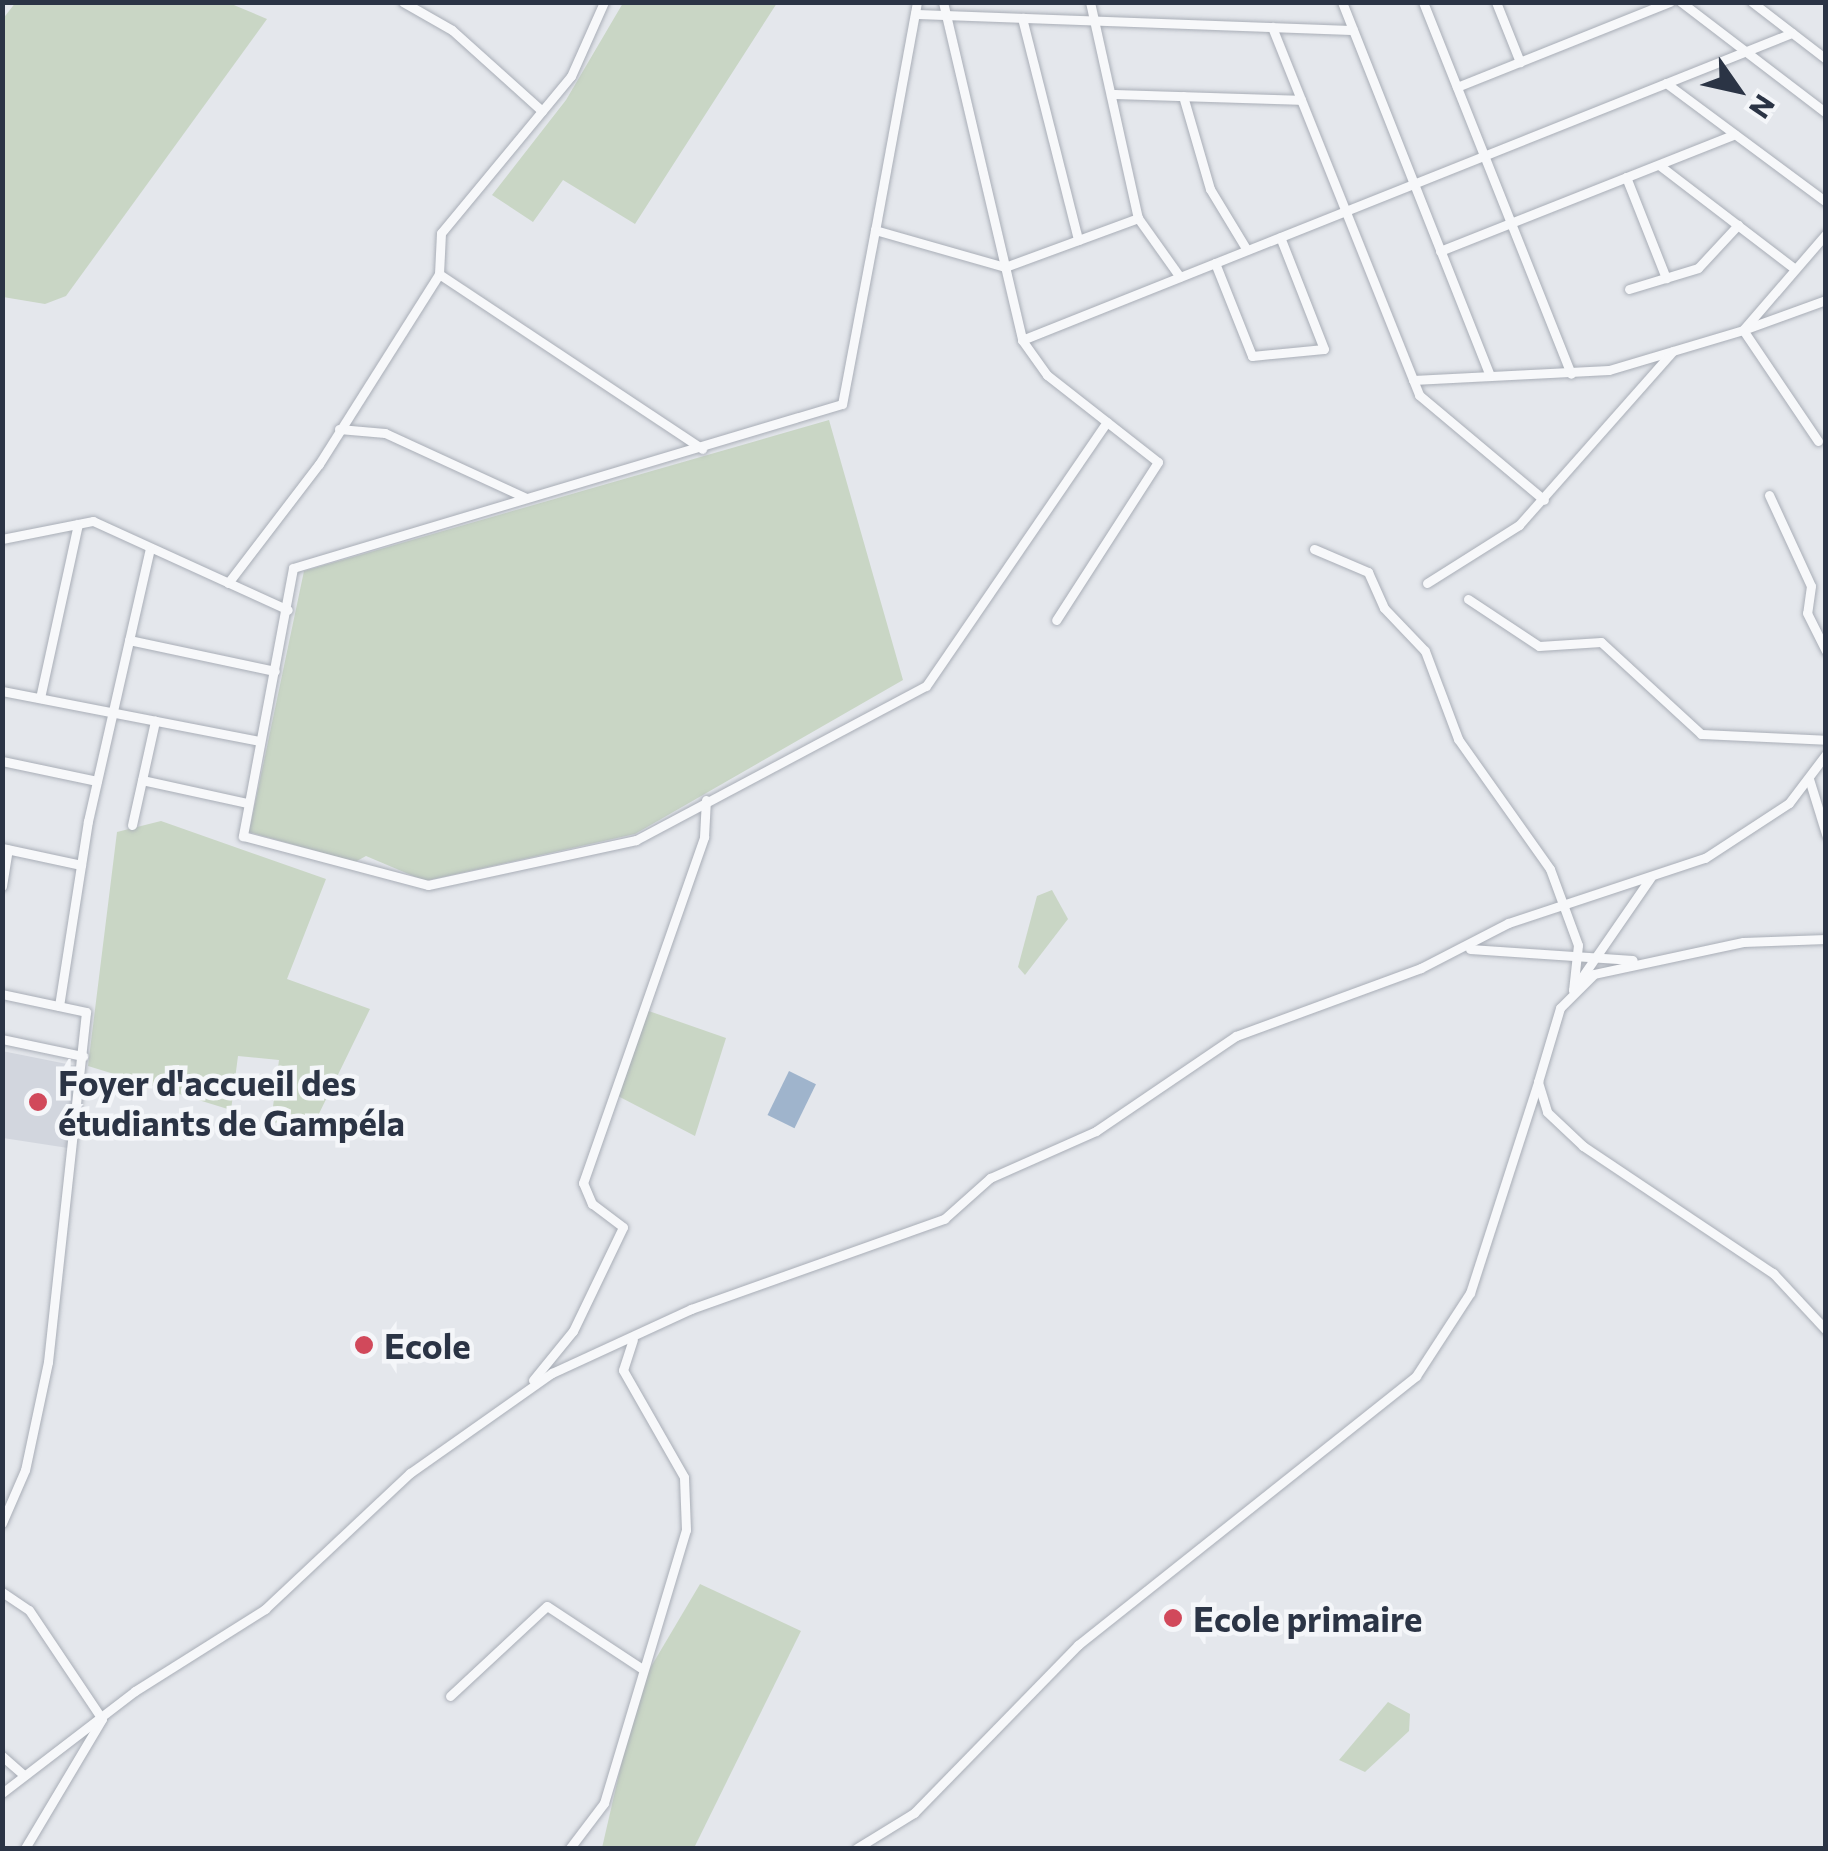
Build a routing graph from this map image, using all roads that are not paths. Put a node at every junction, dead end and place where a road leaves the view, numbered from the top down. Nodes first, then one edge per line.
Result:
1 (404, 2) edge
2 (604, 2) edge
3 (943, 2) edge
4 (1090, 2) edge
5 (1342, 2) edge
6 (1423, 2) edge
7 (1496, 2) edge
8 (1670, 2) edge
9 (1681, 2) edge
10 (1752, 2) edge
11 (916, 8) edge
12 (946, 15) junction
13 (1022, 18) junction
14 (1094, 20) junction
15 (1272, 27) junction
16 (1352, 30) junction
17 (1792, 33) junction
18 (1745, 52) junction
19 (1826, 59) edge
20 (1520, 62) junction
21 (1666, 83) junction
22 (1457, 88) junction
23 (1110, 94) junction
24 (1183, 96) junction
25 (1302, 100) junction
26 (542, 111) junction
27 (1826, 113) edge
28 (1735, 134) junction
29 (1484, 156) junction
30 (1658, 164) junction
31 (1626, 177) junction
32 (1414, 184) junction
33 (1826, 202) edge
34 (1346, 210) junction
35 (1138, 218) junction
36 (1511, 223) junction
37 (1738, 225) junction
38 (875, 230) junction
39 (1826, 234) edge
40 (1280, 237) junction
41 (1078, 240) junction
42 (1247, 250) junction
43 (1440, 250) junction
44 (1214, 263) junction
45 (1005, 268) junction
46 (1795, 269) junction
47 (440, 274) junction
48 (1180, 277) junction
49 (1666, 278) junction
50 (1629, 289) dead end
51 (1826, 300) edge
52 (1743, 330) junction
53 (1022, 340) junction
54 (1673, 350) junction
55 (1571, 374) junction
56 (1490, 376) junction
57 (1412, 380) junction
58 (1106, 422) junction
59 (339, 429) junction
60 (1818, 441) dead end
61 (702, 448) junction
62 (1770, 495) dead end
63 (526, 498) junction
64 (1544, 500) junction
65 (78, 524) junction
66 (2, 539) edge
67 (150, 548) junction
68 (1314, 549) dead end
69 (228, 583) junction
70 (1427, 583) dead end
71 (1468, 599) dead end
72 (288, 610) junction
73 (1056, 620) dead end
74 (129, 640) junction
75 (1826, 651) edge
76 (275, 672) junction
77 (2, 691) edge
78 (40, 698) junction
79 (112, 712) junction
80 (156, 721) junction
81 (1826, 740) edge
82 (260, 741) junction
83 (1826, 754) edge
84 (2, 760) edge
85 (1809, 779) junction
86 (142, 780) junction
87 (97, 781) junction
88 (706, 800) junction
89 (247, 803) junction
90 (132, 825) dead end
91 (1826, 834) edge
92 (5, 848) edge
93 (81, 864) junction
94 (1652, 876) junction
95 (2, 886) edge
96 (1564, 904) junction
97 (1826, 938) edge
98 (1462, 951) junction
99 (1578, 953) junction
100 (1597, 954) junction
101 (1646, 962) junction
102 (1573, 990) junction
103 (2, 994) edge
104 (59, 1006) junction
105 (2, 1039) edge
106 (83, 1056) junction
107 (1538, 1082) junction
108 (1826, 1330) edge
109 (633, 1340) junction
110 (524, 1389) junction
111 (2, 1522) edge
112 (2, 1592) edge
113 (641, 1668) junction
114 (450, 1696) dead end
115 (102, 1719) junction
116 (2, 1756) edge
117 (24, 1775) junction
118 (2, 1793) edge
119 (25, 1848) edge
120 (570, 1848) edge
121 (857, 1848) edge

1 - 26 street
2 - 26 street
3 - 12 street
4 - 14 street
5 - 16 street
6 - 22 street
7 - 20 street
8 - 20 street
9 - 18 street
10 - 17 street
11 - 12 street
11 - 38 street
12 - 13 street
12 - 45 street
13 - 14 street
13 - 41 street
14 - 15 street
14 - 23 street
15 - 16 street
15 - 25 street
16 - 32 street
17 - 18 street
17 - 19 street
18 - 21 street
18 - 27 street
20 - 22 street
21 - 28 street
21 - 29 street
22 - 29 street
23 - 24 street
23 - 35 street
24 - 25 street
24 - 42 street
25 - 34 street
26 - 47 street
28 - 30 street
28 - 33 street
29 - 32 street
29 - 36 street
30 - 31 street
30 - 37 street
31 - 36 street
31 - 49 street
32 - 34 street
32 - 43 street
34 - 40 street
34 - 57 street
35 - 41 street
35 - 48 street
36 - 43 street
36 - 55 street
37 - 46 street
37 - 49 street
38 - 45 street
38 - 61 street
39 - 46 street
40 - 42 street
40 - 44 street
41 - 45 street
42 - 44 street
43 - 56 street
44 - 48 street
45 - 53 street
46 - 52 street
47 - 59 street
47 - 61 street
48 - 53 street
49 - 50 street
51 - 52 street
52 - 54 street
52 - 60 street
53 - 58 street
54 - 55 street
54 - 64 street
55 - 56 street
56 - 57 street
57 - 64 street
58 - 73 street
58 - 88 street
59 - 63 street
59 - 69 street
61 - 63 street
62 - 75 street
63 - 72 street
64 - 70 street
65 - 66 street
65 - 67 street
65 - 78 street
67 - 69 street
67 - 74 street
68 - 96 street
69 - 72 street
71 - 81 street
72 - 76 street
74 - 76 street
74 - 79 street
76 - 82 street
77 - 78 street
78 - 79 street
79 - 80 street
79 - 87 street
80 - 82 street
80 - 86 street
82 - 89 street
83 - 85 street
84 - 87 street
85 - 91 street
85 - 94 street
86 - 89 street
86 - 90 street
87 - 93 street
88 - 89 street
88 - 110 street
92 - 93 street
92 - 95 street
93 - 104 street
94 - 96 street
94 - 100 street
96 - 98 street
96 - 99 street
97 - 101 street
98 - 99 street
98 - 109 street
99 - 100 street
99 - 102 street
100 - 101 street
100 - 102 street
101 - 102 street
102 - 107 street
103 - 104 street
104 - 106 street
105 - 106 street
106 - 111 street
107 - 108 street
107 - 121 street
109 - 110 street
109 - 113 street
110 - 115 street
112 - 115 street
113 - 114 street
113 - 120 street
115 - 117 street
115 - 119 street
116 - 117 street
117 - 118 street

